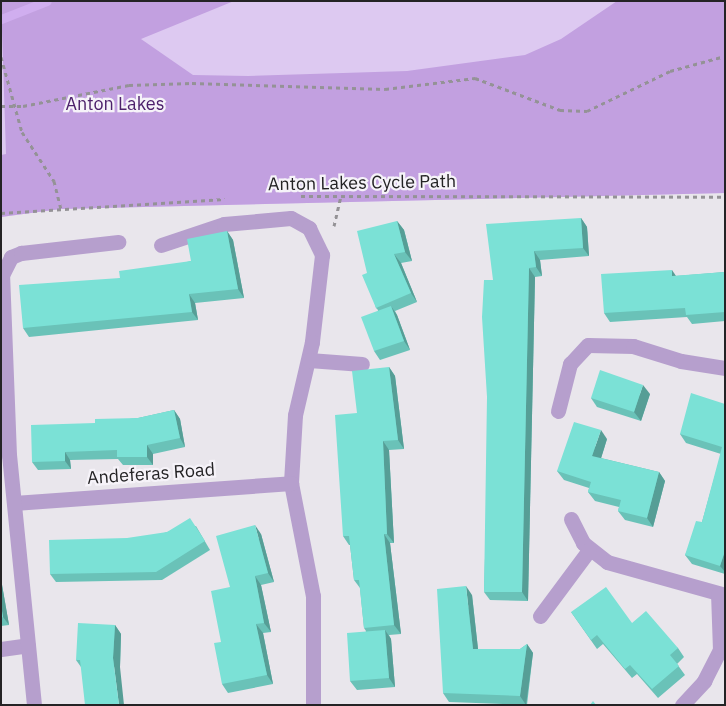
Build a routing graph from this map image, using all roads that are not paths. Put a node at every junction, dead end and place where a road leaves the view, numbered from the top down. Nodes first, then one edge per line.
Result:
1 (118, 242) dead end
2 (161, 245) dead end
3 (309, 360) junction
4 (362, 364) dead end
5 (725, 368) edge
6 (558, 411) dead end
7 (291, 483) junction
8 (14, 503) junction
9 (571, 519) dead end
10 (588, 550) junction
11 (722, 594) edge
12 (540, 616) dead end
13 (28, 645) junction
14 (1, 649) edge
15 (34, 705) edge
16 (313, 705) edge
17 (682, 705) edge

1 - 8 street
2 - 3 street
3 - 4 street
3 - 7 street
5 - 6 street
7 - 8 street, Andeferas Road
7 - 16 street
8 - 13 street
9 - 10 street
10 - 11 street
10 - 12 street
11 - 17 street
13 - 14 street
13 - 15 street

